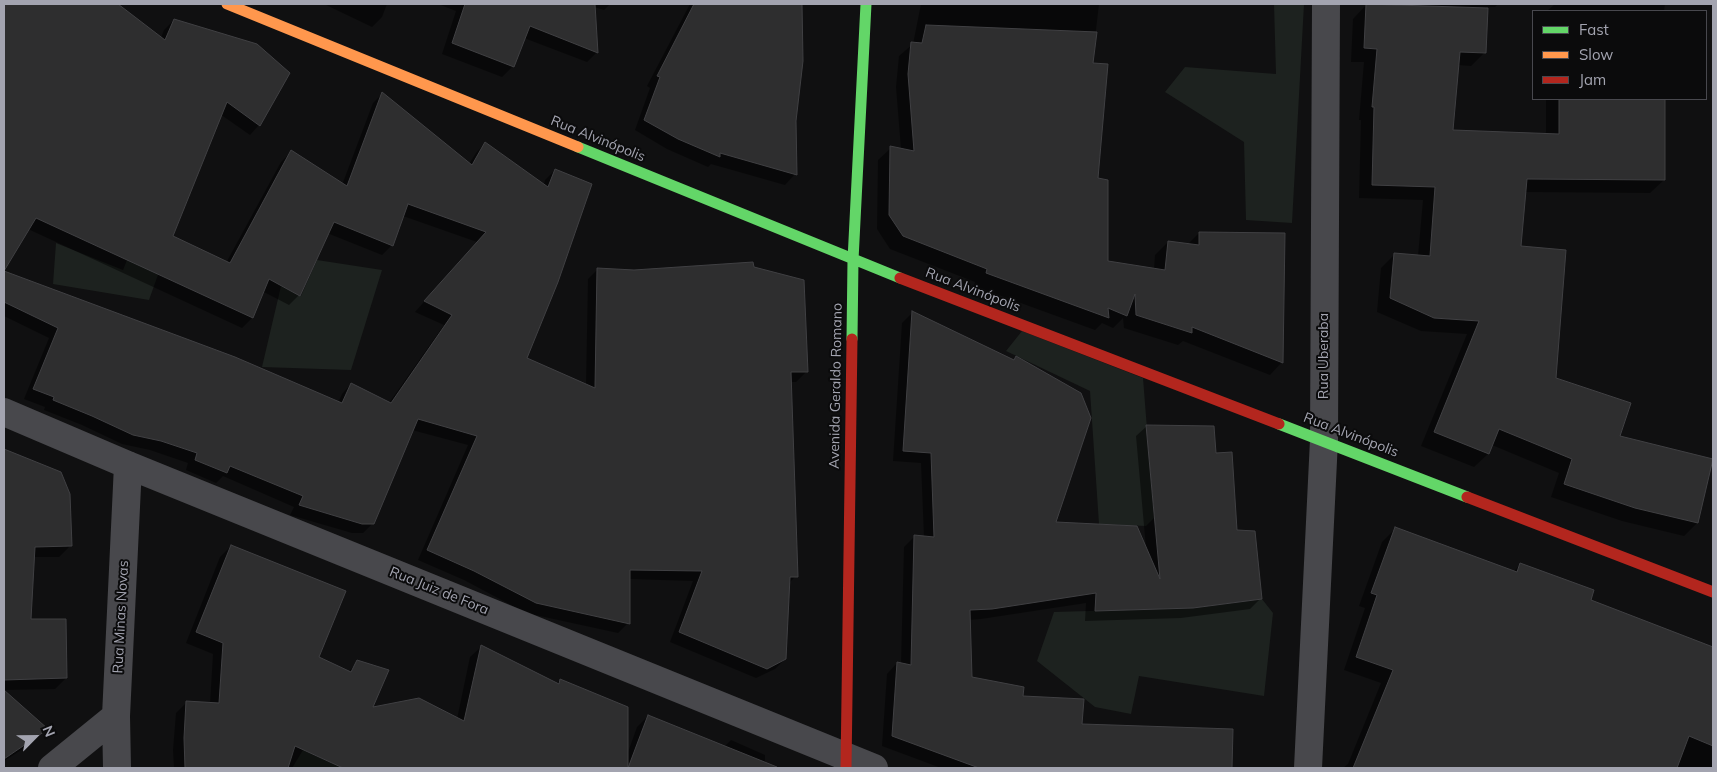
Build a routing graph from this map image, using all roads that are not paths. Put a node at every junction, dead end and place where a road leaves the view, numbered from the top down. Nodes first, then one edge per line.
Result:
1 (227, 4) edge
2 (866, 4) edge
3 (1326, 4) edge
4 (853, 260) junction
5 (4, 412) edge
6 (1324, 440) junction
7 (128, 465) junction
8 (1713, 592) edge
9 (116, 716) junction
10 (846, 763) edge
11 (52, 768) edge
12 (117, 768) edge
13 (874, 768) edge
14 (1308, 768) edge

1 - 4 street, Rua Alvinópolis
2 - 4 street, Avenida Geraldo Romano
3 - 6 street, Rua Uberaba
4 - 6 street, Rua Alvinópolis
4 - 10 street, Avenida Geraldo Romano
5 - 7 street, Rua Juiz de Fora
6 - 8 street, Rua Alvinópolis
6 - 14 street, Rua Uberaba
7 - 9 street, Rua Minas Novas
7 - 10 street, Rua Juiz de Fora
9 - 11 street
9 - 12 street, Rua Minas Novas
10 - 13 street, Rua Juiz de Fora

